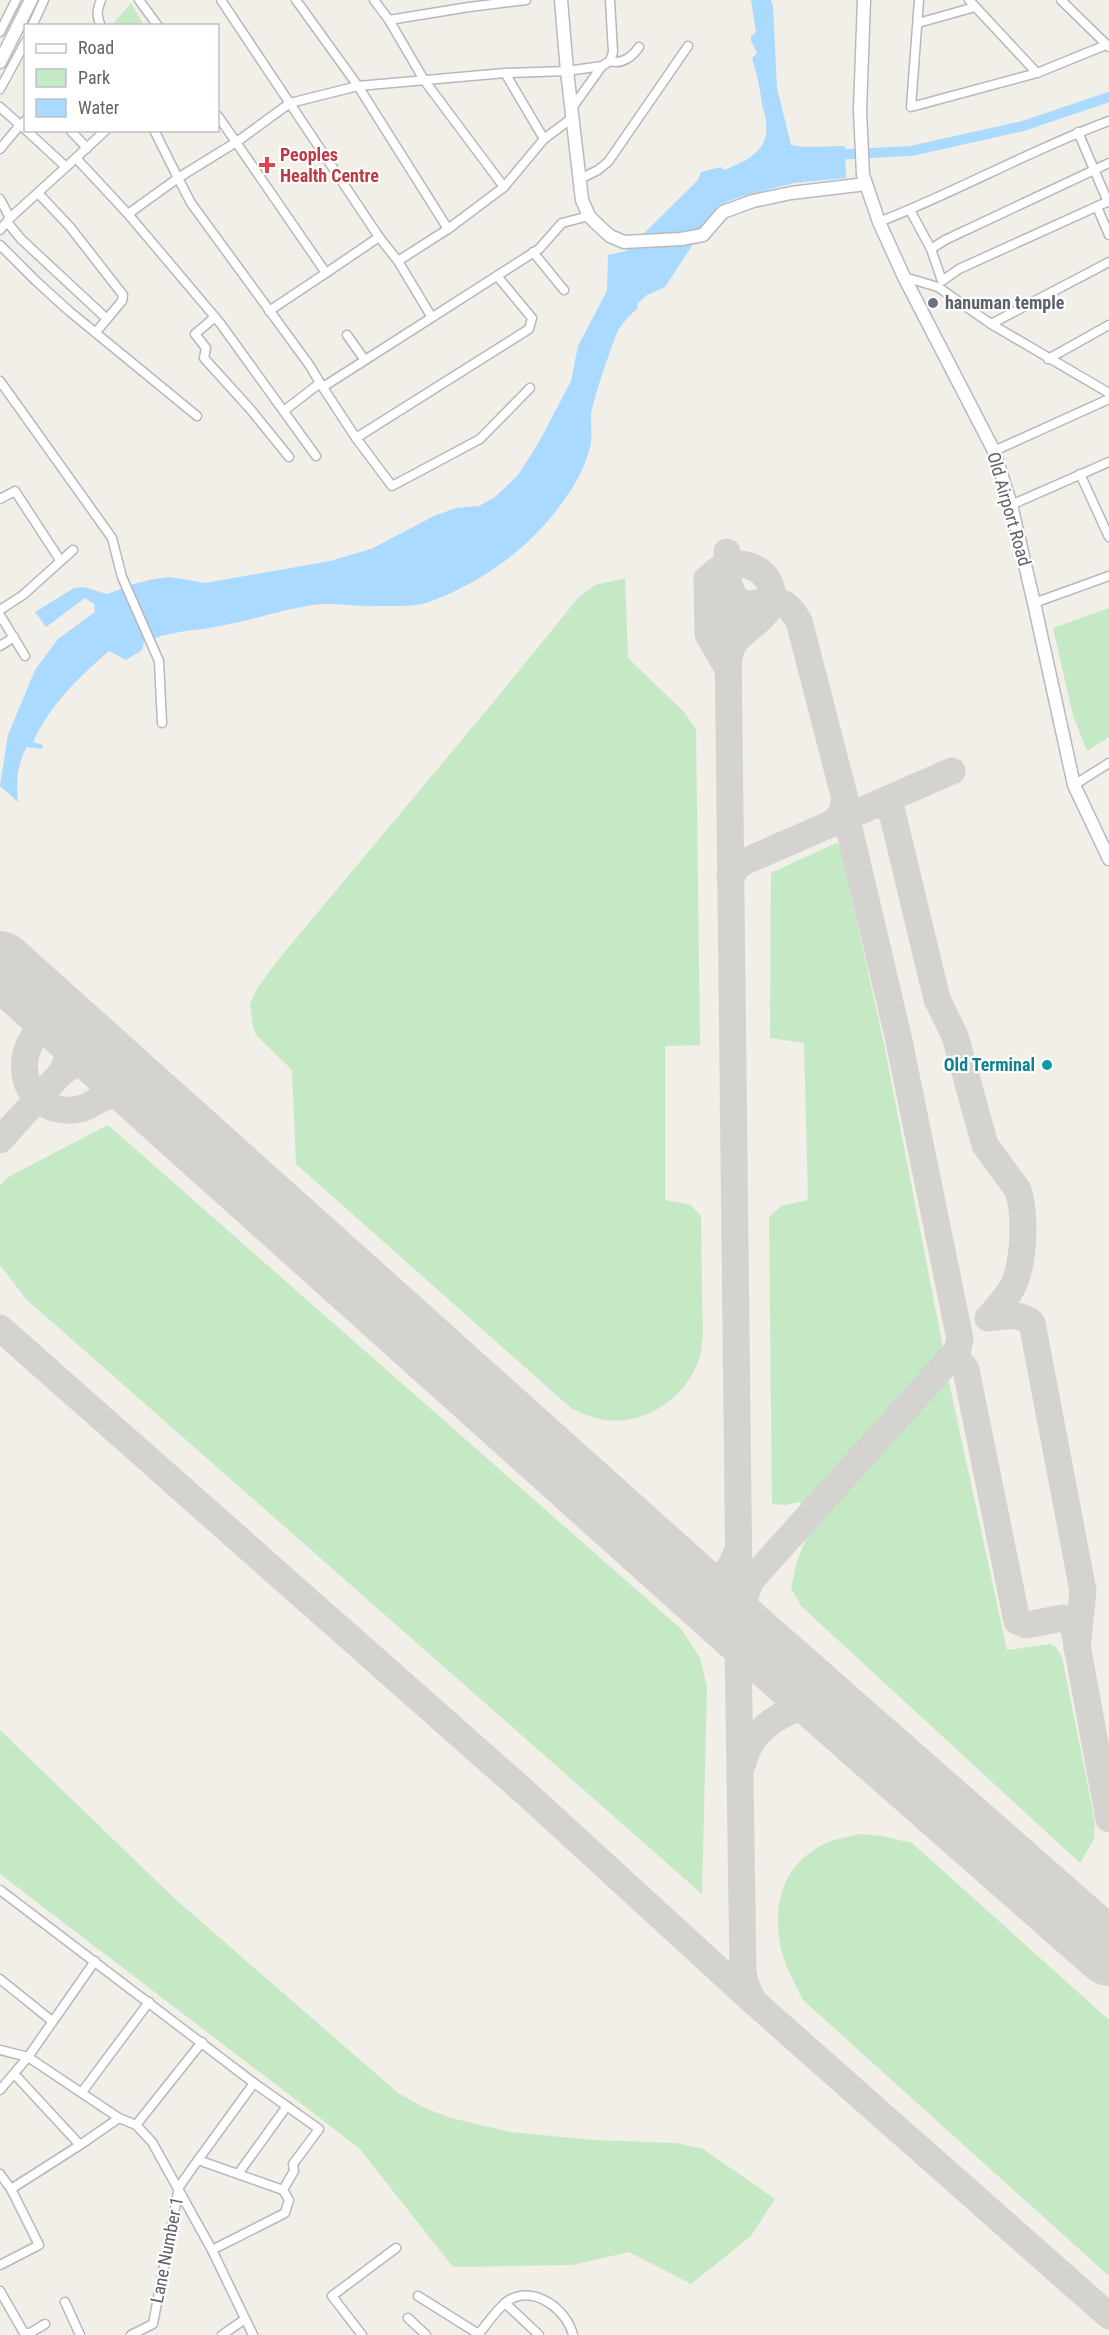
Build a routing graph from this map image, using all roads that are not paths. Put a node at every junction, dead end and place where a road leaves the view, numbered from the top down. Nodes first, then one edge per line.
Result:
1 (16, 0) edge
2 (23, 0) edge
3 (31, 0) edge
4 (44, 0) edge
5 (101, 0) edge
6 (139, 0) edge
7 (221, 0) edge
8 (296, 0) edge
9 (374, 0) edge
10 (526, 0) edge
11 (561, 0) edge
12 (610, 0) edge
13 (864, 0) edge
14 (919, 0) edge
15 (1061, 0) edge
16 (468, 3) edge
17 (972, 4) edge
18 (389, 20) junction
19 (918, 23) junction
20 (33, 24) edge
21 (100, 24) edge
22 (157, 24) edge
23 (0, 32) edge
24 (0, 45) edge
25 (24, 45) edge
26 (688, 46) dead end
27 (1107, 46) edge
28 (639, 47) dead end
29 (610, 61) junction
30 (0, 62) edge
31 (602, 66) junction
32 (567, 71) junction
33 (505, 73) junction
34 (1037, 73) junction
35 (424, 80) junction
36 (358, 86) junction
37 (0, 89) edge
38 (290, 103) junction
39 (0, 107) edge
40 (572, 113) junction
41 (219, 119) edge
42 (1109, 121) edge
43 (24, 126) edge
44 (30, 132) edge
45 (72, 132) edge
46 (104, 132) edge
47 (155, 132) edge
48 (1078, 132) junction
49 (544, 139) junction
50 (235, 143) junction
51 (87, 148) junction
52 (0, 149) edge
53 (76, 158) junction
54 (1109, 163) edge
55 (66, 167) junction
56 (1093, 170) junction
57 (177, 178) junction
58 (864, 179) junction
59 (578, 180) junction
60 (504, 187) junction
61 (38, 193) junction
62 (0, 200) edge
63 (1109, 201) edge
64 (1097, 207) junction
65 (910, 210) junction
66 (128, 214) junction
67 (589, 216) junction
68 (8, 220) junction
69 (879, 222) junction
70 (448, 229) junction
71 (0, 230) edge
72 (1109, 235) edge
73 (379, 237) junction
74 (0, 245) edge
75 (931, 249) junction
76 (533, 252) junction
77 (398, 261) junction
78 (1109, 262) edge
79 (326, 273) junction
80 (497, 276) junction
81 (904, 277) junction
82 (940, 284) junction
83 (564, 290) dead end
84 (269, 311) junction
85 (431, 316) junction
86 (215, 317) junction
87 (107, 319) junction
88 (991, 324) junction
89 (1109, 325) edge
90 (96, 332) junction
91 (347, 335) dead end
92 (364, 359) junction
93 (1048, 359) junction
94 (0, 381) edge
95 (321, 385) junction
96 (530, 388) dead end
97 (1107, 389) edge
98 (1109, 399) edge
99 (285, 410) junction
100 (197, 416) dead end
101 (356, 438) junction
102 (994, 451) junction
103 (316, 456) dead end
104 (289, 457) dead end
105 (1109, 462) edge
106 (1080, 474) junction
107 (0, 499) edge
108 (1011, 505) junction
109 (1105, 519) edge
110 (1109, 537) edge
111 (73, 550) dead end
112 (60, 560) junction
113 (1109, 576) edge
114 (1034, 603) junction
115 (0, 610) edge
116 (0, 615) edge
117 (14, 637) junction
118 (0, 646) edge
119 (25, 656) dead end
120 (162, 723) dead end
121 (1109, 763) edge
122 (1074, 785) junction
123 (1109, 860) edge
124 (0, 1890) edge
125 (95, 1961) junction
126 (0, 1980) edge
127 (149, 2002) junction
128 (52, 2021) junction
129 (202, 2042) junction
130 (0, 2050) edge
131 (28, 2057) junction
132 (18, 2078) dead end
133 (254, 2083) junction
134 (0, 2090) edge
135 (82, 2092) junction
136 (287, 2106) junction
137 (119, 2118) junction
138 (136, 2125) junction
139 (80, 2145) junction
140 (198, 2160) junction
141 (0, 2174) edge
142 (238, 2174) junction
143 (179, 2187) junction
144 (11, 2189) junction
145 (283, 2190) junction
146 (396, 2248) dead end
147 (212, 2250) junction
148 (0, 2265) edge
149 (0, 2291) edge
150 (418, 2296) dead end
151 (65, 2302) dead end
152 (505, 2303) junction
153 (408, 2318) dead end
154 (245, 2319) junction
155 (45, 2324) dead end
156 (80, 2335) edge
157 (131, 2335) edge
158 (222, 2335) edge
159 (253, 2335) edge
160 (362, 2335) edge
161 (426, 2335) edge
162 (479, 2335) edge
163 (539, 2335) edge
164 (573, 2335) edge

1 - 23 street
2 - 24 main road
3 - 30 main road
4 - 20 street
5 - 21 street
6 - 22 street
7 - 38 street
8 - 36 street
9 - 18 street
10 - 16 street
11 - 32 main road
12 - 29 street
13 - 58 main road, Old Airport Road
14 - 19 street
15 - 27 street
16 - 18 street
17 - 19 street
17 - 34 street
18 - 35 street
19 - 34 street
25 - 37 street
26 - 59 street
27 - 34 street
28 - 29 street
29 - 31 street
31 - 32 street
31 - 40 street
32 - 33 street
32 - 40 main road
33 - 35 street
33 - 49 street
35 - 36 street
35 - 60 street
36 - 38 street
36 - 70 street
38 - 50 street
38 - 73 street
39 - 43 street
40 - 49 street
40 - 59 main road
41 - 50 street
42 - 48 street
43 - 52 street
44 - 55 street
45 - 51 street
46 - 51 street
47 - 57 street
48 - 56 street
48 - 65 street
49 - 60 street
50 - 57 street
50 - 79 street
51 - 53 street
53 - 55 street
53 - 66 street
54 - 56 street
55 - 61 street
56 - 63 street
56 - 75 street
57 - 66 street
57 - 84 street
58 - 67 main road
58 - 69 main road, Old Airport Road
59 - 67 main road
60 - 70 street
61 - 68 street
61 - 87 street
62 - 68 street
63 - 64 street
64 - 72 street
64 - 82 street
65 - 69 street
65 - 75 street
66 - 86 street
67 - 76 street
68 - 71 street
68 - 87 street
69 - 81 main road, Old Airport Road
70 - 77 street
73 - 77 street
73 - 79 street
74 - 90 street
75 - 82 street
76 - 80 street
76 - 83 street
77 - 85 street
78 - 88 street
79 - 84 street
80 - 85 street
80 - 101 street
81 - 82 street
81 - 102 main road, Old Airport Road
82 - 88 street
84 - 95 street
85 - 92 street
86 - 99 street
86 - 104 street
87 - 90 street
88 - 93 street
89 - 93 street
90 - 100 street
91 - 92 street
92 - 95 street
93 - 97 street
94 - 120 street
95 - 99 street
95 - 101 street
96 - 101 street
98 - 102 street
99 - 103 street
102 - 108 main road, Old Airport Road
105 - 106 street
106 - 108 street
106 - 109 street
107 - 112 street
108 - 114 main road, Old Airport Road
109 - 110 street
111 - 112 street
112 - 115 street
113 - 114 street
114 - 122 main road, Old Airport Road
116 - 117 street
117 - 118 street
117 - 119 street
121 - 122 street
122 - 123 main road, Old Airport Road
124 - 125 street
125 - 127 street
125 - 128 street
126 - 128 street
127 - 129 street
127 - 135 street
128 - 131 street
129 - 133 street
129 - 138 street
130 - 131 street
131 - 134 street
131 - 135 street
132 - 139 street
133 - 136 street
133 - 140 street
135 - 137 street
136 - 142 street
136 - 145 street
137 - 138 street
137 - 139 street
138 - 143 street
139 - 144 street
140 - 142 street
140 - 143 street
141 - 144 street
142 - 145 street
143 - 147 street
143 - 157 street, Lane Number 1
144 - 148 street
145 - 147 street
146 - 160 street
147 - 154 street
149 - 155 street
150 - 162 street
151 - 156 street
152 - 162 street
152 - 163 street
152 - 164 street
153 - 161 street
154 - 158 street
154 - 159 street

